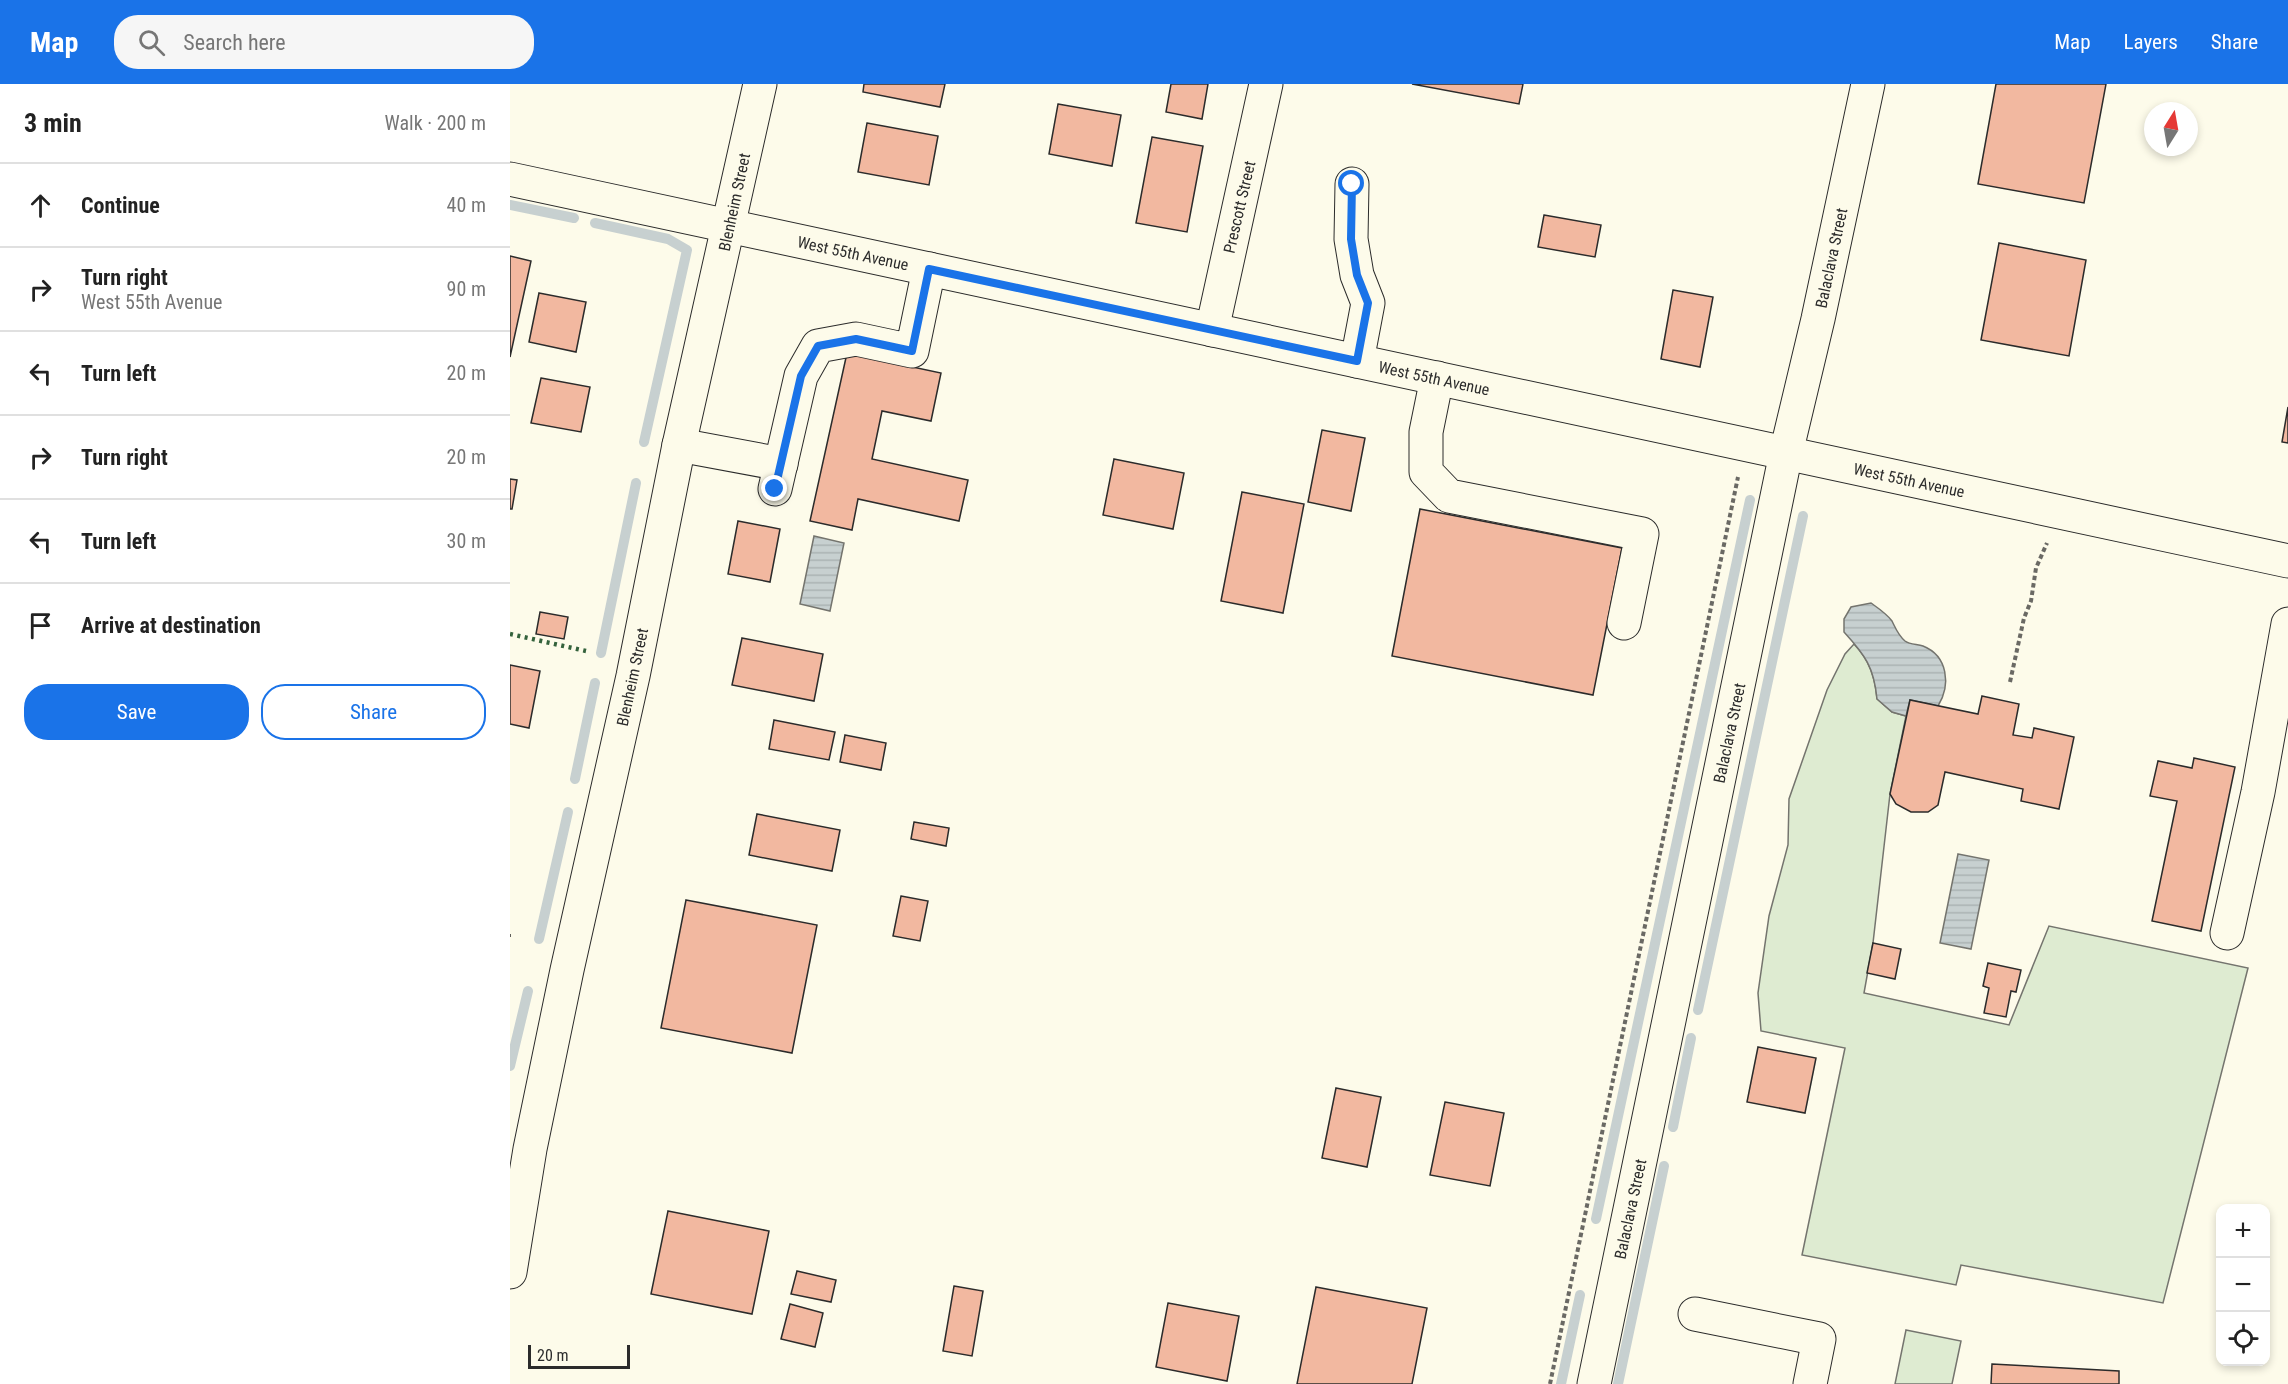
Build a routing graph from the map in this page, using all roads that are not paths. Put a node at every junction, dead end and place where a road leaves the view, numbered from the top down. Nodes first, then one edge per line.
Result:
1 (760, 84) edge
2 (1266, 84) edge
3 (1868, 84) edge
4 (510, 179) edge
5 (1352, 184) dead end
6 (729, 226) junction
7 (929, 269) junction
8 (1212, 330) junction
9 (1357, 361) junction
10 (1437, 378) junction
11 (679, 445) junction
12 (1786, 453) junction
13 (2288, 561) edge
14 (1624, 623) dead end
15 (2288, 624) edge
16 (2228, 933) dead end
17 (510, 1272) edge
18 (1695, 1314) dead end
19 (1594, 1384) edge
20 (1810, 1384) edge

1 - 6 street, Blenheim Street
2 - 8 street, Prescott Street
3 - 12 street, Balaclava Street
4 - 6 street, West 55th Avenue
5 - 9 street
6 - 7 street, West 55th Avenue
6 - 11 street, Blenheim Street
7 - 8 street, West 55th Avenue
7 - 11 street
8 - 9 street, West 55th Avenue
9 - 10 street, West 55th Avenue
10 - 12 street, West 55th Avenue
10 - 14 street
11 - 17 street, Blenheim Street
12 - 13 street, West 55th Avenue
12 - 19 street, Balaclava Street
15 - 16 street
18 - 20 street

